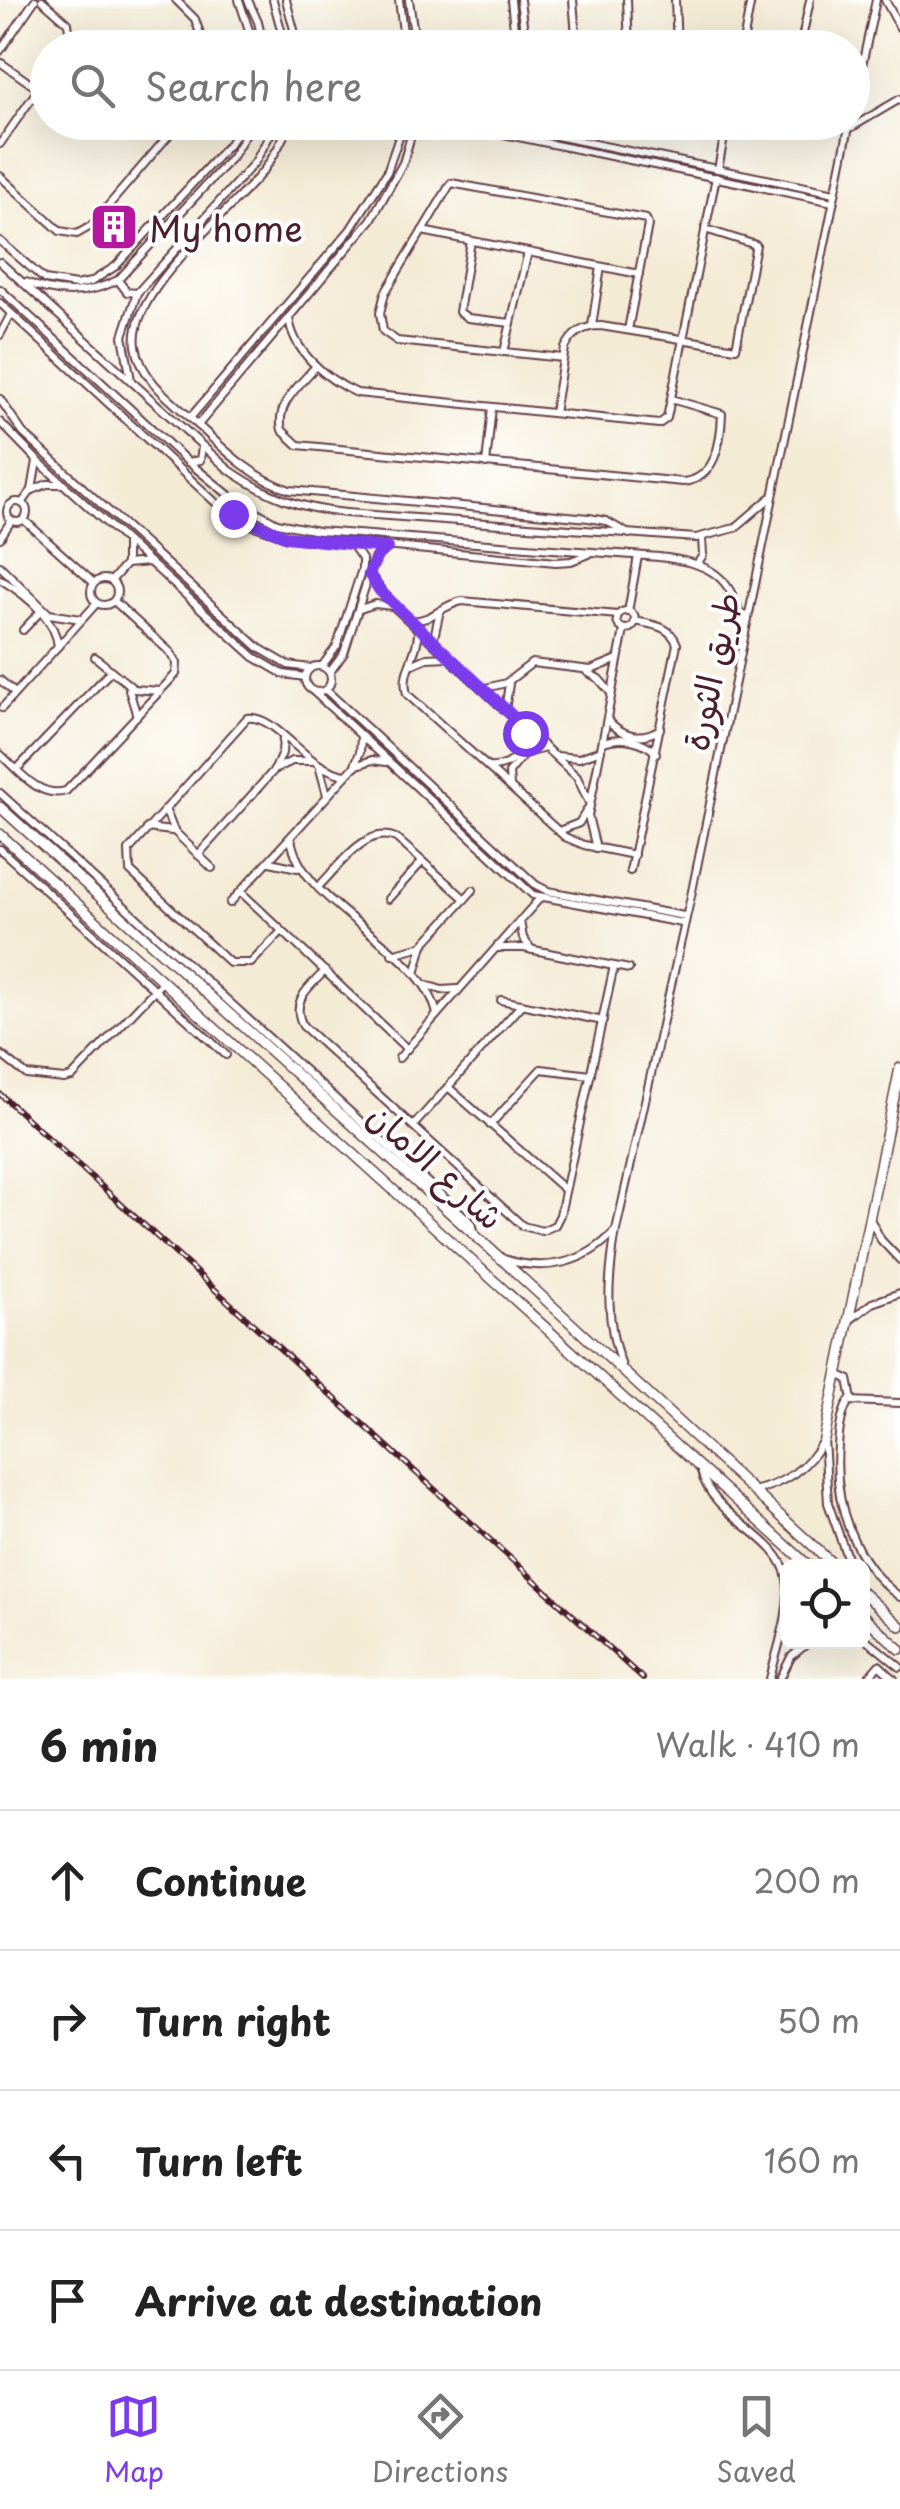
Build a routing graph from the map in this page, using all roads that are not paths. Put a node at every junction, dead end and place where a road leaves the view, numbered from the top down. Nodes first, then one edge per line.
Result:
1 (38, 0) edge
2 (176, 0) edge
3 (239, 0) edge
4 (248, 0) edge
5 (273, 0) edge
6 (286, 0) edge
7 (399, 0) edge
8 (409, 0) edge
9 (511, 0) edge
10 (520, 0) edge
11 (573, 0) edge
12 (627, 0) edge
13 (676, 0) edge
14 (751, 0) edge
15 (810, 0) edge
16 (876, 0) edge
17 (885, 0) edge
18 (900, 28) edge
19 (69, 30) edge
20 (198, 30) edge
21 (250, 30) edge
22 (260, 30) edge
23 (281, 30) edge
24 (294, 30) edge
25 (403, 30) edge
26 (413, 30) edge
27 (514, 30) edge
28 (524, 30) edge
29 (575, 30) edge
30 (628, 30) edge
31 (677, 30) edge
32 (745, 30) edge
33 (804, 30) edge
34 (870, 30) edge
35 (0, 51) edge
36 (0, 62) edge
37 (30, 83) edge
38 (900, 99) edge
39 (30, 101) edge
40 (870, 118) edge
41 (164, 140) edge
42 (232, 140) edge
43 (242, 140) edge
44 (267, 140) edge
45 (280, 140) edge
46 (399, 140) edge
47 (411, 140) edge
48 (541, 140) edge
49 (568, 140) edge
50 (724, 140) edge
51 (847, 140) edge
52 (0, 144) edge
53 (255, 162) junction
54 (265, 168) junction
55 (717, 173) junction
56 (0, 176) edge
57 (836, 193) junction
58 (834, 202) junction
59 (209, 213) junction
60 (218, 221) junction
61 (705, 229) junction
62 (422, 231) junction
63 (0, 241) edge
64 (471, 241) junction
65 (131, 250) junction
66 (528, 252) junction
67 (139, 257) junction
68 (0, 262) edge
69 (162, 265) junction
70 (601, 266) junction
71 (169, 271) junction
72 (313, 273) junction
73 (639, 274) junction
74 (15, 276) junction
75 (118, 280) junction
76 (321, 280) junction
77 (0, 290) edge
78 (137, 293) junction
79 (1, 306) edge
80 (12, 314) junction
81 (289, 317) junction
82 (511, 323) junction
83 (592, 326) junction
84 (628, 330) junction
85 (274, 334) junction
86 (0, 335) edge
87 (293, 336) junction
88 (683, 340) junction
89 (62, 346) junction
90 (504, 352) junction
91 (54, 353) junction
92 (563, 358) junction
93 (316, 366) junction
94 (132, 381) junction
95 (671, 399) junction
96 (0, 400) edge
97 (492, 407) junction
98 (554, 414) junction
99 (190, 418) junction
100 (0, 422) edge
101 (198, 425) junction
102 (202, 448) junction
103 (38, 460) junction
104 (187, 461) junction
105 (486, 464) junction
106 (228, 469) junction
107 (64, 484) junction
108 (217, 485) junction
109 (32, 490) junction
110 (773, 495) junction
111 (0, 496) edge
112 (22, 503) junction
113 (10, 505) junction
114 (12, 520) junction
115 (24, 520) junction
116 (318, 532) junction
117 (632, 536) junction
118 (0, 538) edge
119 (702, 538) junction
120 (126, 541) junction
121 (318, 541) junction
122 (442, 541) junction
123 (352, 545) junction
124 (387, 548) junction
125 (441, 552) junction
126 (592, 552) junction
127 (638, 556) junction
128 (150, 562) junction
129 (126, 564) junction
130 (697, 564) junction
131 (0, 566) edge
132 (369, 574) junction
133 (0, 578) edge
134 (112, 580) junction
135 (94, 583) junction
136 (114, 601) junction
137 (97, 603) junction
138 (393, 606) junction
139 (442, 609) junction
140 (358, 610) junction
141 (40, 612) junction
142 (628, 612) junction
143 (618, 615) junction
144 (83, 619) junction
145 (409, 621) junction
146 (635, 621) junction
147 (23, 630) dead end
148 (418, 630) junction
149 (624, 630) junction
150 (744, 632) junction
151 (433, 643) junction
152 (58, 646) junction
153 (95, 657) dead end
154 (448, 657) junction
155 (619, 658) junction
156 (408, 667) junction
157 (310, 668) junction
158 (326, 669) junction
159 (581, 670) junction
160 (111, 671) junction
161 (305, 677) junction
162 (512, 678) junction
163 (0, 680) edge
164 (126, 684) junction
165 (482, 689) junction
166 (326, 690) junction
167 (161, 691) junction
168 (314, 692) junction
169 (15, 694) junction
170 (612, 694) junction
171 (2, 708) edge
172 (505, 710) junction
173 (137, 717) junction
174 (607, 719) junction
175 (524, 727) junction
176 (662, 728) junction
177 (282, 736) junction
178 (361, 736) junction
179 (601, 746) junction
180 (546, 748) junction
181 (0, 754) edge
182 (656, 754) junction
183 (555, 756) junction
184 (314, 763) junction
185 (390, 763) junction
186 (487, 766) junction
187 (354, 767) junction
188 (17, 769) junction
189 (275, 770) junction
190 (346, 775) junction
191 (511, 788) junction
192 (0, 792) edge
193 (328, 796) junction
194 (590, 805) junction
195 (0, 807) edge
196 (165, 808) junction
197 (146, 828) junction
198 (174, 831) junction
199 (559, 832) junction
200 (0, 834) edge
201 (290, 838) junction
202 (596, 848) junction
203 (0, 850) edge
204 (62, 855) junction
205 (198, 855) junction
206 (634, 855) junction
207 (270, 862) junction
208 (422, 862) junction
209 (212, 868) dead end
210 (300, 868) junction
211 (630, 871) dead end
212 (319, 886) junction
213 (92, 890) junction
214 (473, 890) dead end
215 (241, 892) junction
216 (540, 898) junction
217 (388, 899) dead end
218 (465, 899) junction
219 (230, 903) dead end
220 (78, 904) junction
221 (683, 919) junction
222 (520, 921) junction
223 (282, 931) junction
224 (423, 945) junction
225 (496, 949) junction
226 (533, 951) junction
227 (392, 954) junction
228 (614, 966) junction
229 (630, 969) dead end
230 (325, 971) junction
231 (414, 975) junction
232 (163, 981) junction
233 (424, 984) junction
234 (460, 989) junction
235 (154, 990) junction
236 (501, 1000) dead end
237 (522, 1004) junction
238 (228, 1006) junction
239 (437, 1015) junction
240 (603, 1021) junction
241 (407, 1049) junction
242 (0, 1054) edge
243 (226, 1055) dead end
244 (400, 1058) dead end
245 (900, 1068) edge
246 (591, 1075) junction
247 (448, 1087) junction
248 (344, 1118) junction
249 (490, 1124) junction
250 (414, 1126) junction
251 (332, 1134) junction
252 (380, 1152) junction
253 (364, 1164) junction
254 (566, 1190) junction
255 (869, 1216) junction
256 (616, 1230) junction
257 (477, 1238) junction
258 (498, 1256) junction
259 (900, 1260) edge
260 (900, 1292) edge
261 (846, 1325) junction
262 (836, 1374) junction
263 (628, 1378) junction
264 (852, 1400) junction
265 (900, 1404) edge
266 (684, 1428) junction
267 (824, 1439) junction
268 (670, 1442) junction
269 (711, 1453) junction
270 (699, 1470) junction
271 (753, 1491) junction
272 (801, 1559) edge
273 (828, 1559) edge
274 (848, 1559) edge
275 (870, 1598) edge
276 (900, 1598) edge
277 (870, 1622) edge
278 (900, 1625) edge
279 (870, 1642) edge
280 (800, 1649) edge
281 (900, 1650) edge
282 (900, 1666) edge
283 (770, 1679) edge
284 (780, 1679) edge
285 (867, 1679) edge
286 (894, 1679) edge

1 - 19 street
1 - 35 street
2 - 20 street
3 - 21 street
4 - 22 street
5 - 23 street
6 - 24 street
7 - 25 street
8 - 26 street
9 - 27 street
10 - 28 street
11 - 29 street
12 - 30 street
13 - 31 street
14 - 32 street
15 - 33 street
16 - 34 street
17 - 18 street
36 - 37 street
38 - 40 street
39 - 52 street
41 - 56 street
42 - 65 street
43 - 67 street
44 - 53 street
45 - 54 street
46 - 72 street
47 - 76 street
48 - 55 street
49 - 55 street
50 - 55 street
51 - 57 street, طريق الثورة
53 - 54 street
53 - 59 street
54 - 60 street
55 - 57 street
55 - 58 street
55 - 61 street
57 - 58 street, طريق الثورة
58 - 110 street, طريق الثورة
59 - 60 street
59 - 69 street
60 - 71 street
61 - 88 street
61 - 88 street
62 - 64 street
62 - 73 street
62 - 90 street
63 - 65 street
64 - 66 street
64 - 82 street
65 - 67 street
66 - 70 street
66 - 82 street
67 - 75 street
68 - 74 street
69 - 71 street
69 - 78 street
70 - 73 street
70 - 83 street
71 - 99 street
72 - 76 street
72 - 99 street
73 - 84 street
74 - 75 street
74 - 94 street
75 - 78 street
76 - 81 street
77 - 89 street
78 - 94 street
79 - 80 street
80 - 86 street
80 - 91 street
81 - 85 street
81 - 87 street
82 - 90 street
83 - 84 street
83 - 92 street
84 - 88 street
85 - 87 street
85 - 101 street
87 - 93 street
88 - 95 street
89 - 91 street
89 - 104 street
90 - 92 street
91 - 121 street
92 - 98 street
93 - 97 street
93 - 105 street
94 - 102 street
95 - 98 street
95 - 105 street
96 - 157 street
97 - 98 street
97 - 105 street
99 - 101 street
100 - 103 street
101 - 117 street
102 - 104 street
102 - 106 street
103 - 107 street
103 - 109 street
104 - 108 street
106 - 108 street
106 - 117 street
107 - 109 street
107 - 120 street
108 - 116 street
109 - 112 street
110 - 119 street
110 - 150 street, طريق الثورة
111 - 113 street
112 - 113 street
112 - 115 street
113 - 114 street
114 - 115 street
114 - 118 street
115 - 135 street
116 - 121 street
116 - 122 street
117 - 119 street
119 - 130 street
120 - 128 street
120 - 129 street
121 - 123 street
122 - 125 street
122 - 126 street
123 - 124 street
123 - 158 street
124 - 125 street
124 - 132 street
125 - 126 street
126 - 127 street
127 - 130 street
127 - 142 street
128 - 129 street
128 - 161 street
129 - 134 street
130 - 150 street
131 - 144 street
132 - 138 street
132 - 140 street
133 - 141 street
134 - 135 street
134 - 136 street
135 - 137 street
136 - 137 street
136 - 167 street
137 - 144 street
138 - 140 street
138 - 145 street
139 - 143 street
139 - 145 street
139 - 151 street
140 - 158 street
141 - 147 street
141 - 152 street
142 - 143 street
142 - 146 street
143 - 149 street
144 - 152 street
145 - 148 street
146 - 149 street
146 - 176 street
148 - 151 street
148 - 156 street
149 - 155 street
150 - 221 street, طريق الثورة
151 - 154 street
152 - 169 street
153 - 160 street
154 - 156 street
154 - 165 street
155 - 159 street
155 - 170 street
156 - 186 street
157 - 158 street
157 - 161 street
158 - 166 street
159 - 162 street
159 - 170 street
160 - 164 street
160 - 188 street
161 - 168 street
162 - 165 street
162 - 172 street
163 - 169 street
164 - 167 street
164 - 173 street
165 - 172 street
166 - 168 street
166 - 221 street
167 - 173 street
168 - 178 street
169 - 171 street
170 - 174 street
172 - 175 street
173 - 188 street
174 - 176 street
174 - 179 street
175 - 180 street
175 - 186 street
176 - 182 street
177 - 184 street
177 - 189 street
177 - 196 street
178 - 185 street
178 - 187 street
179 - 182 street
179 - 183 street
179 - 194 street
180 - 183 street
180 - 191 street
181 - 188 street
182 - 206 street
183 - 194 street
184 - 189 street
184 - 190 street
184 - 193 street
185 - 187 street
185 - 216 street
186 - 191 street
187 - 190 street
189 - 205 street
190 - 193 street
191 - 199 street
192 - 204 street
193 - 201 street
194 - 199 street
194 - 202 street
195 - 204 street, شارع الامان
196 - 197 street
196 - 198 street
197 - 198 street
197 - 223 street
198 - 205 street
199 - 202 street
200 - 220 street, شارع الامان
201 - 207 street
201 - 210 street
202 - 206 street
203 - 235 street
204 - 213 street, شارع الامان
204 - 238 street
205 - 209 street
206 - 211 street
207 - 210 street
207 - 215 street
208 - 212 street
208 - 217 street
208 - 218 street
210 - 212 street
212 - 227 street
213 - 220 street
213 - 238 street, شارع الامان
214 - 218 street
215 - 219 street
215 - 223 street
216 - 221 street
216 - 222 street
218 - 224 street
220 - 232 street, شارع الامان
221 - 256 street, طريق الثورة
222 - 225 street
222 - 226 street
223 - 230 street
224 - 227 street
224 - 231 street
225 - 226 street
225 - 234 street
226 - 228 street
227 - 231 street
228 - 229 street
228 - 240 street
230 - 241 street
230 - 250 street
231 - 233 street
232 - 235 street
232 - 251 street, شارع الامان
233 - 234 street
233 - 239 street
234 - 239 street
235 - 242 street
235 - 243 street
236 - 237 street
237 - 240 street
237 - 247 street
238 - 248 street, شارع الامان
238 - 257 street
239 - 241 street
240 - 246 street
241 - 244 street
245 - 255 street
246 - 249 street
246 - 254 street
247 - 249 street
247 - 250 street
248 - 251 street
248 - 252 street, شارع الامان
249 - 254 street
250 - 254 street
251 - 253 street, شارع الامان
252 - 253 street
252 - 257 street, شارع الامان
253 - 268 street, شارع الامان
255 - 259 street
255 - 261 street
256 - 258 street
256 - 263 street, طريق الثورة
257 - 258 street, شارع الامان
258 - 263 street, شارع الامان
260 - 261 street
261 - 262 street
262 - 264 street
262 - 267 street
263 - 266 street, شارع الامان
264 - 265 street
264 - 276 street
266 - 268 street
266 - 269 street, شارع الامان
267 - 271 street
267 - 274 street
268 - 270 street, شارع الامان
269 - 270 street
269 - 271 street, شارع الامان
270 - 272 street, شارع الامان
270 - 283 street
271 - 273 street, شارع الامان
275 - 278 street
277 - 281 street
279 - 282 street
280 - 284 street
285 - 286 street

